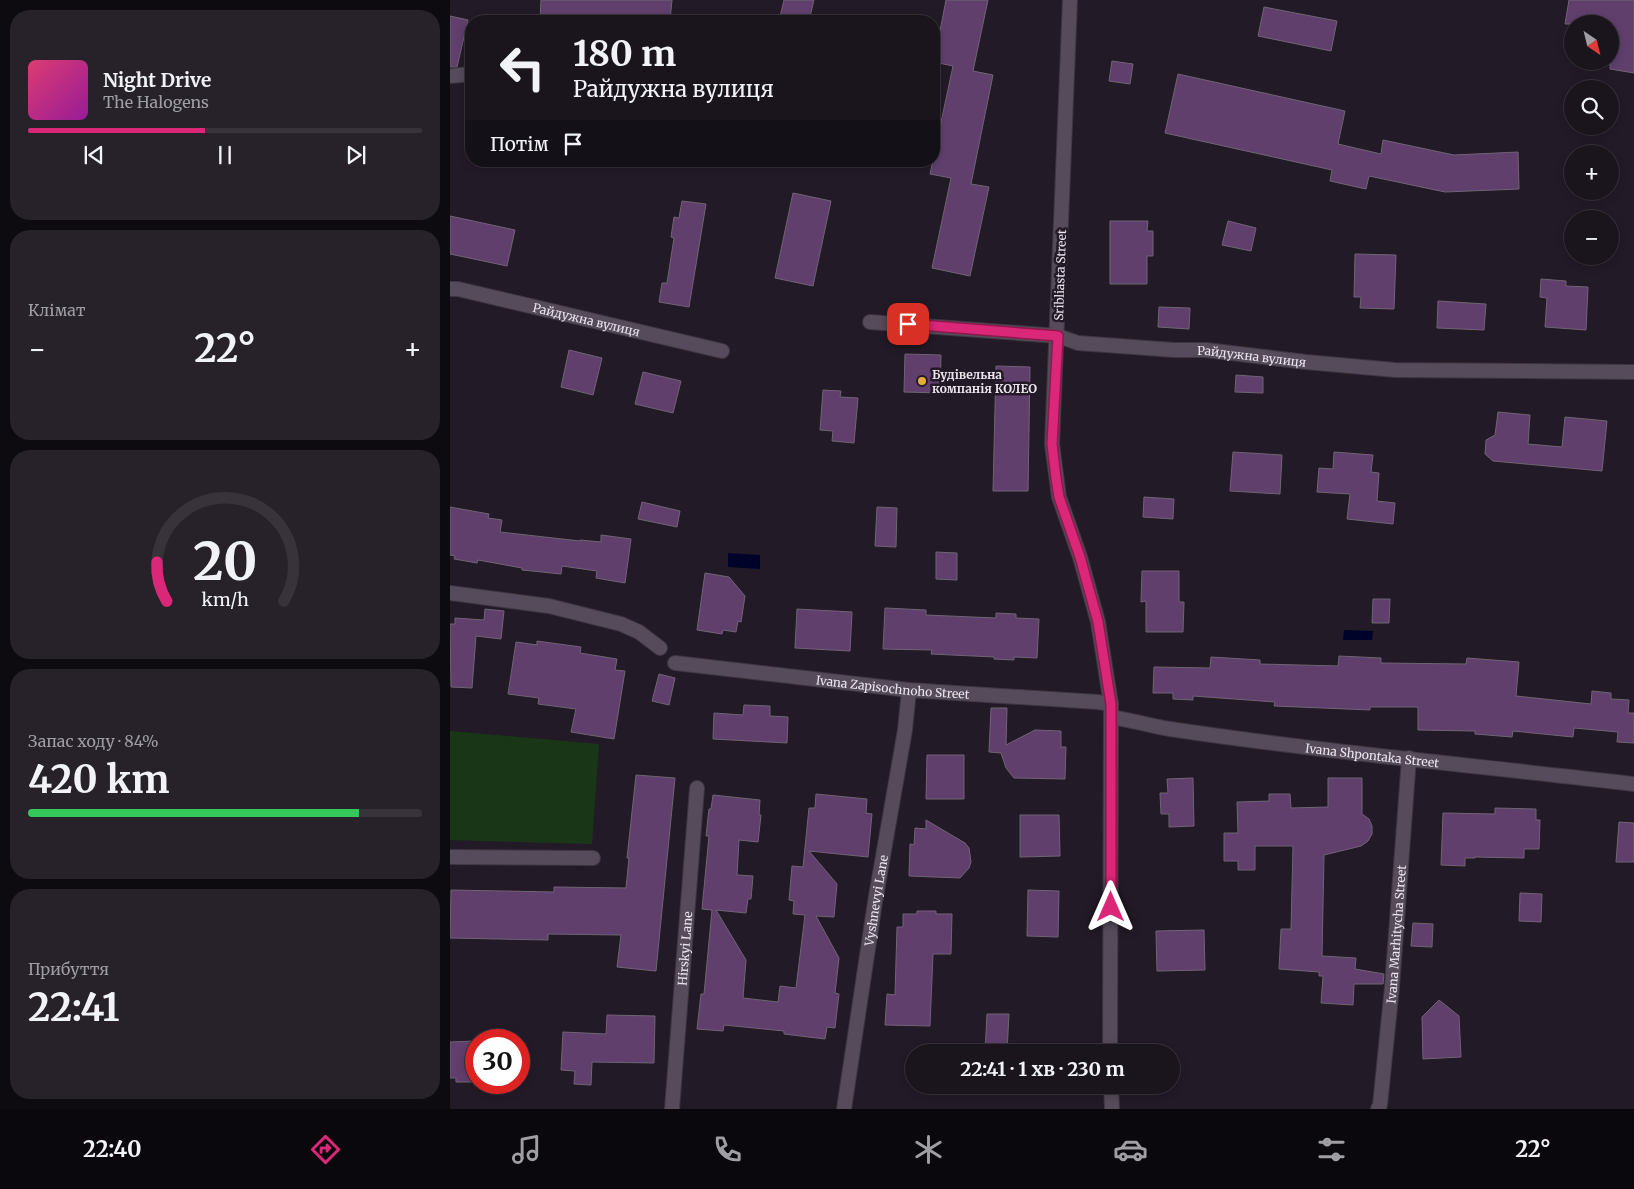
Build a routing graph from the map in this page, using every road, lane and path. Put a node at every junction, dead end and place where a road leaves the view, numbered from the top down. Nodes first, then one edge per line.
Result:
1 (1070, 0) edge
2 (465, 75) edge
3 (450, 76) edge
4 (450, 289) edge
5 (870, 322) dead end
6 (1058, 336) junction
7 (722, 351) dead end
8 (1634, 372) edge
9 (450, 593) edge
10 (660, 648) dead end
11 (675, 663) dead end
12 (909, 690) junction
13 (1111, 711) junction
14 (1409, 758) junction
15 (1634, 784) edge
16 (697, 788) dead end
17 (450, 857) edge
18 (593, 858) dead end
19 (1110, 1044) edge
20 (1112, 1094) edge
21 (672, 1109) edge
22 (844, 1109) edge
23 (1112, 1109) edge
24 (1378, 1109) edge

1 - 6 street, Sribliasta Street
2 - 3 street
4 - 7 street, Райдужна вулиця
5 - 6 street, Райдужна вулиця
6 - 8 street, Райдужна вулиця
6 - 13 street, Sribliasta Street
9 - 10 street
11 - 12 street, Ivana Zapisochnoho Street
12 - 13 street, Ivana Zapisochnoho Street
12 - 22 street, Vyshnevyi Lane
13 - 14 street, Ivana Shpontaka Street
13 - 19 street, Sribliasta Street
14 - 15 street, Ivana Shpontaka Street
14 - 24 street, Ivana Marhitycha Street
16 - 21 street, Hirskyi Lane
17 - 18 street
20 - 23 street

